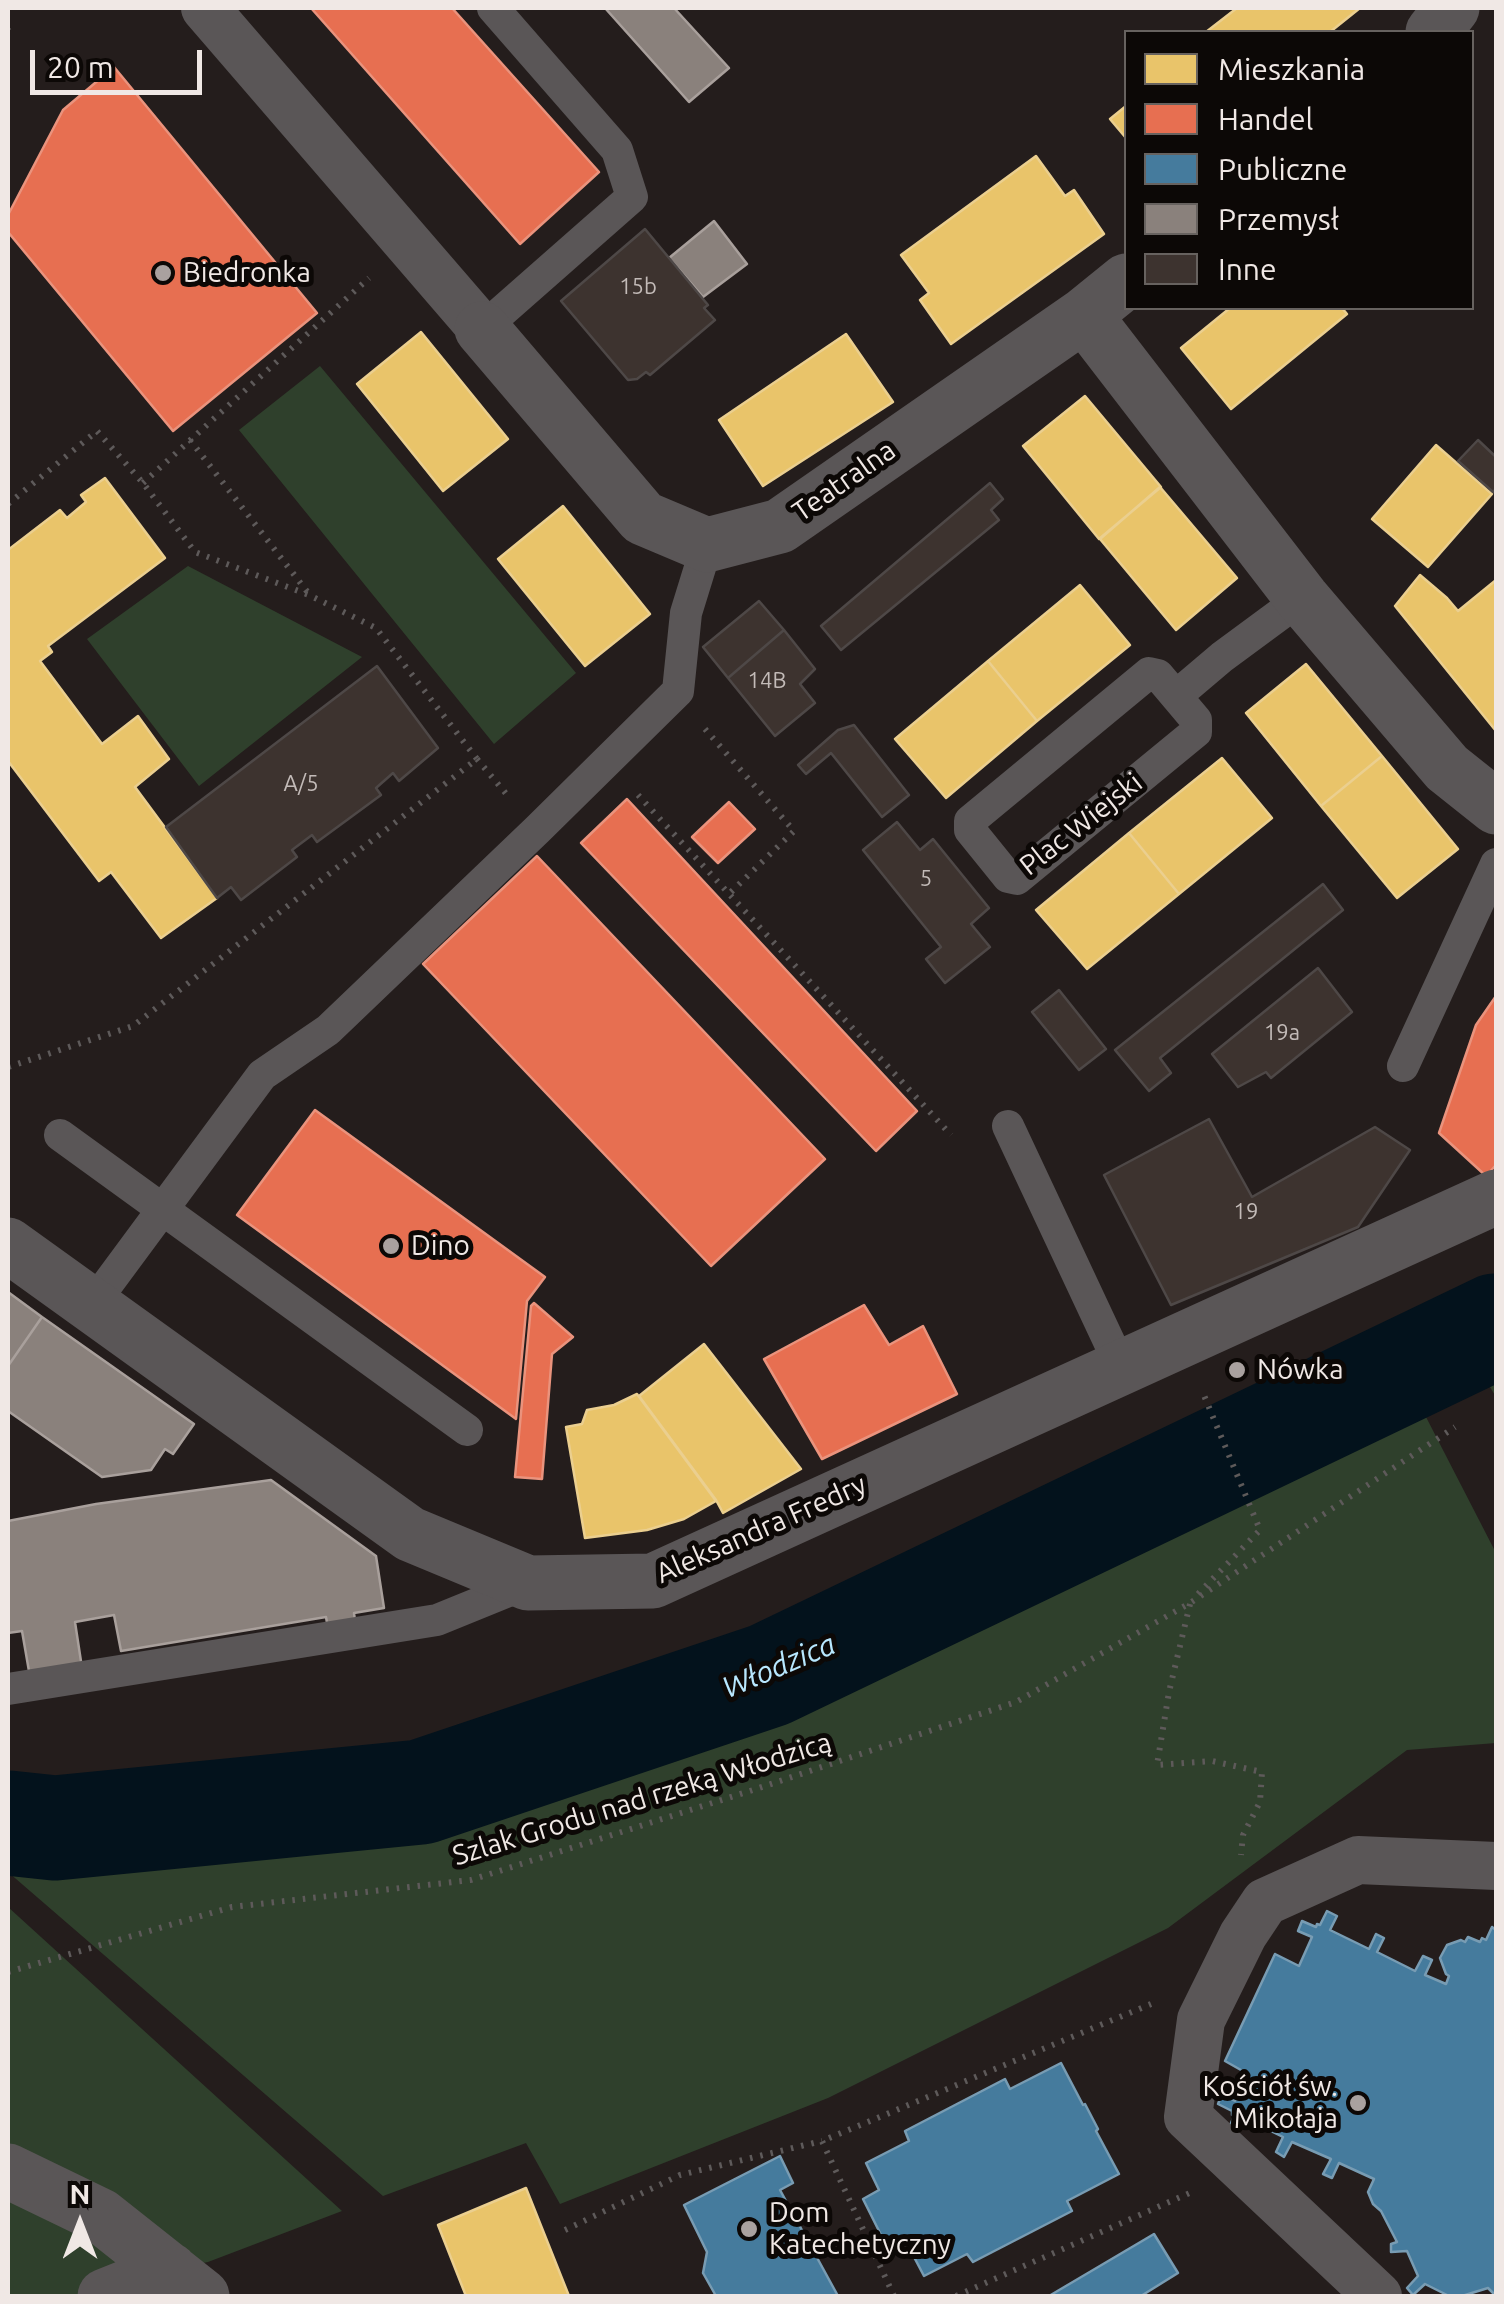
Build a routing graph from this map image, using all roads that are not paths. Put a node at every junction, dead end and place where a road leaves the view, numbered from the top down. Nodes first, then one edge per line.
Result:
1 (205, 8) edge
2 (493, 8) edge
3 (1452, 8) edge
4 (1435, 30) edge
5 (1124, 283) edge
6 (1084, 315) junction
7 (482, 329) junction
8 (707, 546) junction
9 (1302, 598) junction
10 (1176, 696) junction
11 (1496, 807) edge
12 (1496, 864) edge
13 (1403, 1066) dead end
14 (1008, 1126) dead end
15 (60, 1136) dead end
16 (1496, 1197) edge
17 (162, 1210) junction
18 (8, 1246) edge
19 (92, 1306) junction
20 (1121, 1367) junction
21 (468, 1430) dead end
22 (528, 1582) junction
23 (8, 1689) edge
24 (1496, 1866) edge
25 (8, 2171) edge
26 (186, 2283) edge
27 (105, 2296) edge
28 (1378, 2296) edge

1 - 7 street
2 - 7 lane
3 - 4 street
5 - 6 street, Teatralna
6 - 8 street, Teatralna
6 - 9 street
7 - 8 street
8 - 17 lane
9 - 10 lane
9 - 11 street
10 - 10 lane, Plac Wiejski
12 - 13 lane
14 - 20 lane
15 - 17 lane
16 - 20 street, Aleksandra Fredry
17 - 19 lane
17 - 21 lane
18 - 19 street, Aleksandra Fredry
19 - 22 street, Aleksandra Fredry
20 - 22 street, Aleksandra Fredry
22 - 23 lane
24 - 28 street
25 - 26 street
26 - 27 street

